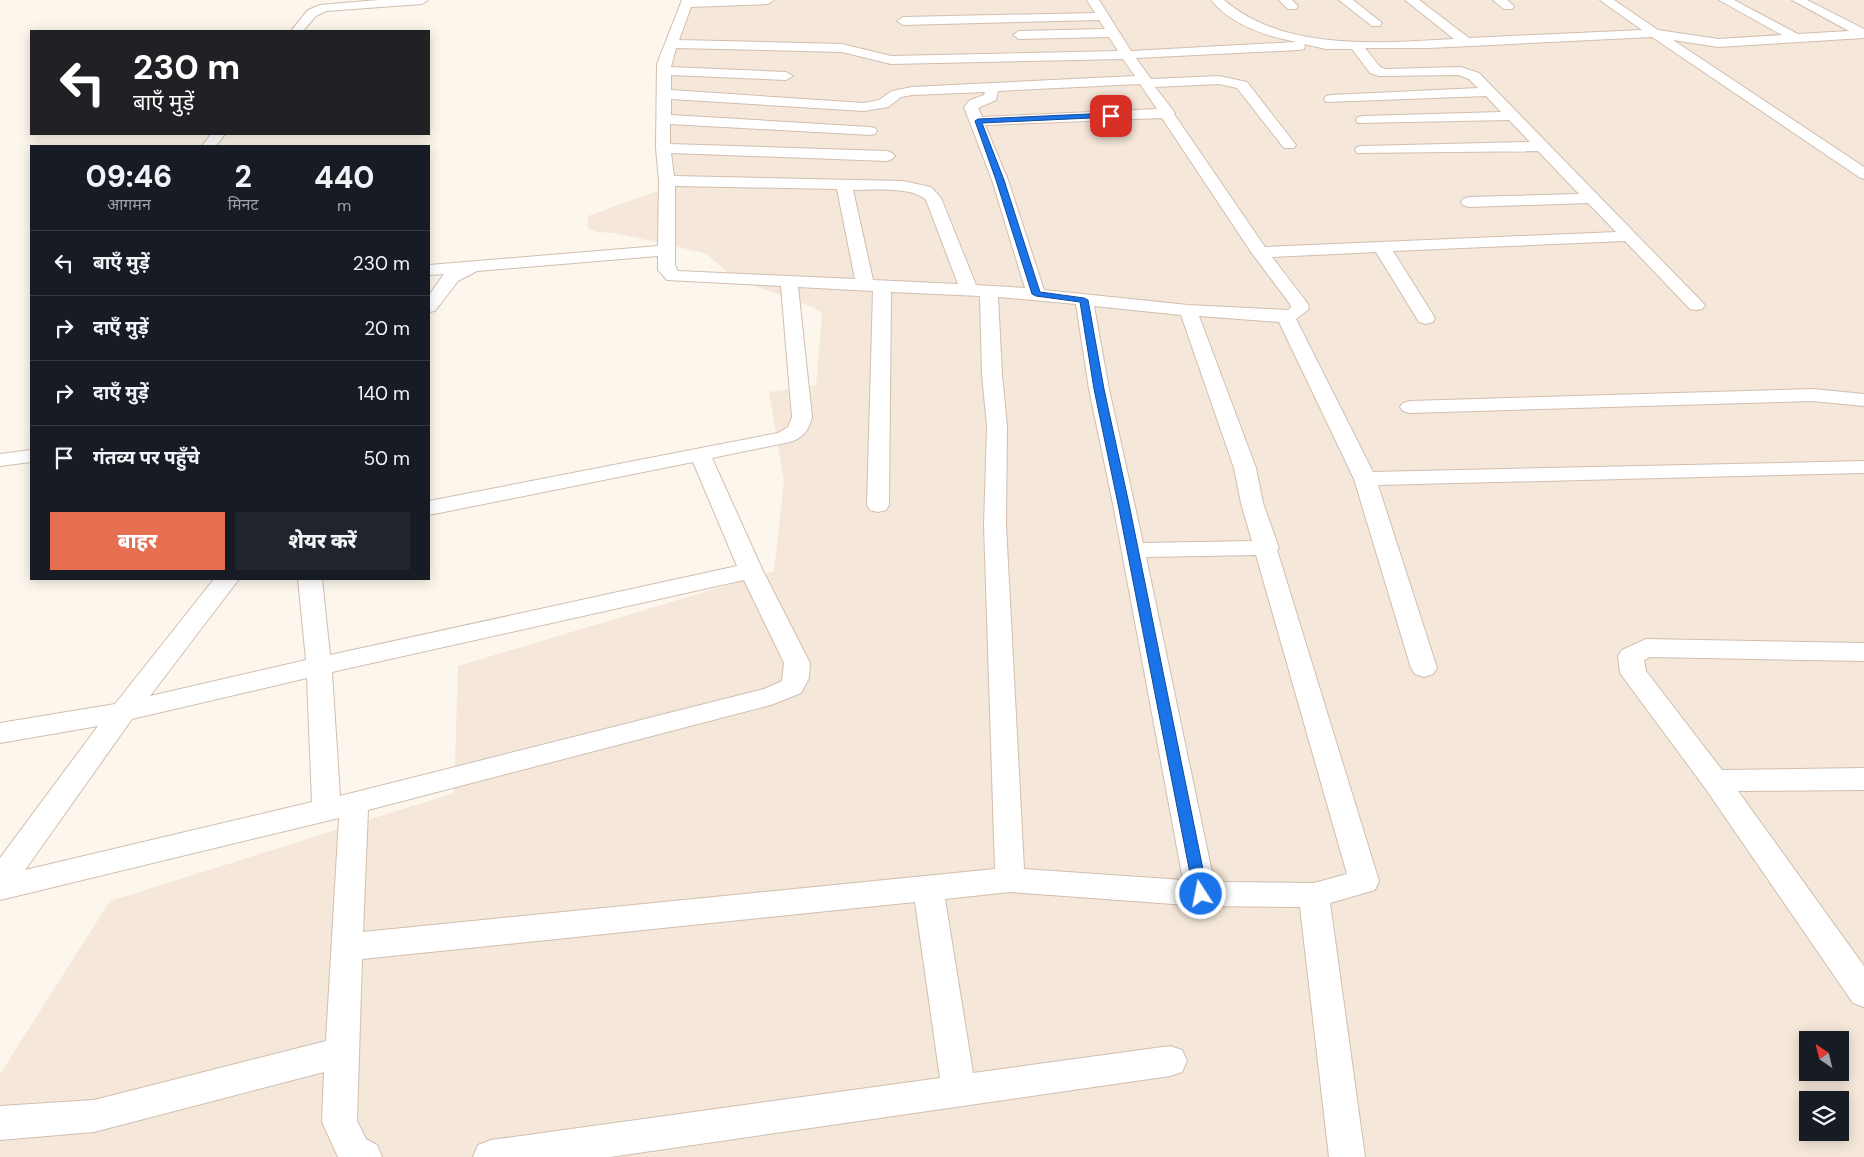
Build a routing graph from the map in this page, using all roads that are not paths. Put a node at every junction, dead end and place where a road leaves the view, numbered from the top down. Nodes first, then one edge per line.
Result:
1 (422, 0) edge
2 (768, 0) edge
3 (1092, 0) edge
4 (1217, 0) edge
5 (1345, 0) edge
6 (1411, 0) edge
7 (1606, 0) edge
8 (1725, 0) edge
9 (1798, 0) edge
10 (687, 2) edge
11 (1103, 16) junction
12 (903, 21) dead end
13 (1376, 23) dead end
14 (298, 30) edge
15 (1114, 33) junction
16 (1656, 33) junction
17 (1864, 34) edge
18 (1007, 35) dead end
19 (1797, 38) junction
20 (1466, 42) junction
21 (671, 44) junction
22 (1326, 45) junction
23 (1356, 46) junction
24 (1127, 55) junction
25 (665, 72) junction
26 (786, 76) dead end
27 (1146, 82) junction
28 (992, 87) junction
29 (1490, 92) junction
30 (663, 94) junction
31 (1331, 99) dead end
32 (1168, 113) junction
33 (1512, 116) junction
34 (663, 119) junction
35 (1363, 120) dead end
36 (978, 121) junction
37 (870, 131) dead end
38 (1289, 145) dead end
39 (1541, 146) junction
40 (663, 148) junction
41 (1362, 150) dead end
42 (887, 156) dead end
43 (1864, 160) edge
44 (1844, 161) junction
45 (1864, 174) edge
46 (667, 181) junction
47 (844, 185) junction
48 (1593, 198) junction
49 (1469, 202) dead end
50 (1630, 236) junction
51 (1381, 246) junction
52 (666, 250) junction
53 (1260, 252) junction
54 (463, 268) junction
55 (430, 270) edge
56 (790, 282) junction
57 (873, 286) junction
58 (979, 291) junction
59 (1036, 294) junction
60 (1084, 300) junction
61 (1696, 305) dead end
62 (430, 306) edge
63 (1188, 310) junction
64 (1286, 317) junction
65 (1426, 318) dead end
66 (1864, 400) edge
67 (1410, 406) dead end
68 (700, 455) junction
69 (30, 456) edge
70 (0, 460) edge
71 (1864, 467) edge
72 (1365, 479) junction
73 (878, 505) dead end
74 (430, 508) edge
75 (1267, 548) junction
76 (1133, 550) junction
77 (751, 571) junction
78 (226, 580) edge
79 (310, 580) edge
80 (1864, 652) edge
81 (318, 666) junction
82 (1424, 668) dead end
83 (123, 712) junction
84 (0, 733) edge
85 (1864, 779) edge
86 (1715, 782) junction
87 (340, 807) junction
88 (1010, 880) junction
89 (0, 882) edge
90 (0, 888) edge
91 (928, 888) junction
92 (1201, 894) junction
93 (1314, 895) junction
94 (347, 947) junction
95 (1854, 961) edge
96 (1864, 993) edge
97 (343, 1052) junction
98 (1170, 1060) dead end
99 (959, 1090) junction
100 (0, 1123) edge
101 (364, 1157) edge
102 (491, 1157) edge
103 (1347, 1157) edge

1 - 14 street
2 - 10 street
3 - 11 street
4 - 22 street
5 - 13 street
6 - 20 street
7 - 16 street
8 - 19 street
9 - 17 street
10 - 21 street
11 - 12 street
11 - 15 street
15 - 18 street
15 - 24 street
16 - 19 street
16 - 20 street
16 - 44 street
17 - 19 street
20 - 23 street
21 - 24 street
21 - 25 street
22 - 23 street
22 - 24 street
23 - 29 street
24 - 27 street
25 - 26 street
25 - 30 street
27 - 28 street
27 - 32 street
27 - 38 street
28 - 30 street
28 - 36 street
29 - 31 street
29 - 33 street
30 - 34 street
32 - 36 street
32 - 53 street
33 - 35 street
33 - 39 street
34 - 37 street
34 - 40 street
36 - 59 street
39 - 41 street
39 - 48 street
40 - 42 street
40 - 46 street
43 - 44 street
44 - 45 street
46 - 47 street
46 - 52 street
47 - 57 street
47 - 58 street
48 - 49 street
48 - 50 street
50 - 51 street
50 - 61 street
51 - 53 street
51 - 65 street
52 - 54 street
52 - 56 street
53 - 64 street
54 - 55 street
54 - 62 street
56 - 57 street
56 - 68 street
57 - 58 street
57 - 73 street
58 - 59 street
58 - 88 street
59 - 60 street
60 - 63 street
60 - 76 street
63 - 64 street
63 - 75 street
64 - 72 street
66 - 67 street
68 - 74 street
68 - 77 street
69 - 70 street
71 - 72 street
72 - 82 street
75 - 76 street
75 - 93 street
76 - 92 street
77 - 81 street
77 - 87 street
78 - 83 street
79 - 81 street
80 - 86 street
81 - 83 street
81 - 87 street
83 - 84 street
83 - 89 street
85 - 86 street
86 - 95 street
87 - 90 street
87 - 94 street
88 - 91 street
88 - 92 street
91 - 94 street
91 - 99 street
92 - 93 street
93 - 103 street
94 - 97 street
95 - 96 street
97 - 100 street
97 - 101 street
98 - 99 street
99 - 102 street

